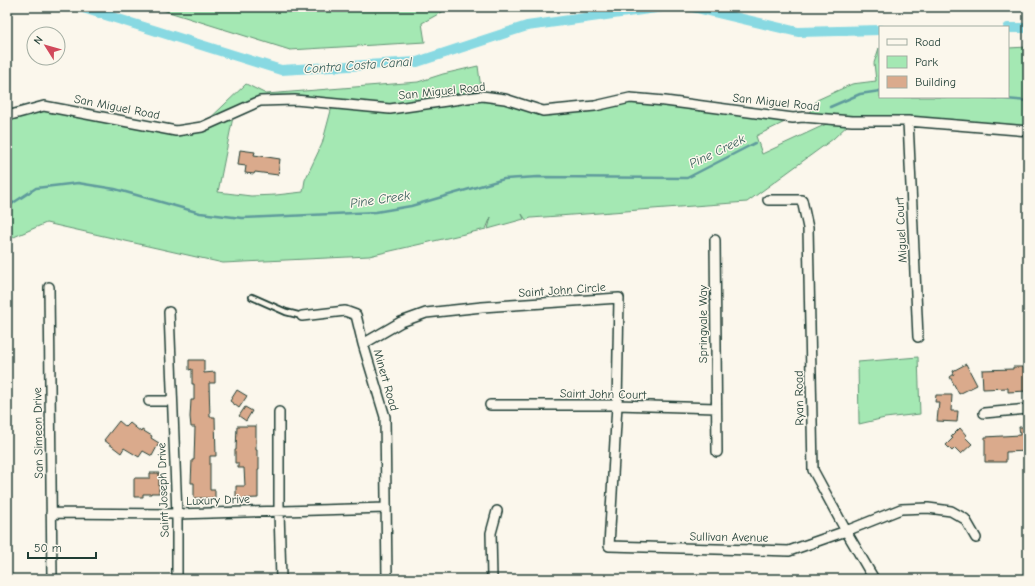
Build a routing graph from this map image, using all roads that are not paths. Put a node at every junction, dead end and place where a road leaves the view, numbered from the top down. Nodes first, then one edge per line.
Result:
1 (7, 116) edge
2 (908, 121) junction
3 (1028, 131) edge
4 (768, 200) dead end
5 (715, 240) dead end
6 (49, 287) dead end
7 (252, 297) dead end
8 (169, 312) dead end
9 (302, 316) joint
10 (918, 337) dead end
11 (363, 344) junction
12 (149, 401) dead end
13 (172, 401) junction
14 (490, 405) dead end
15 (617, 405) junction
16 (716, 408) junction
17 (1028, 409) edge
18 (279, 412) dead end
19 (984, 413) dead end
20 (717, 452) dead end
21 (386, 508) junction
22 (279, 510) junction
23 (497, 512) dead end
24 (51, 513) junction
25 (176, 514) junction
26 (846, 531) junction
27 (976, 538) dead end
28 (609, 546) joint
29 (52, 579) edge
30 (177, 579) edge
31 (281, 579) edge
32 (387, 579) edge
33 (492, 579) edge
34 (874, 579) edge

1 - 2 street, San Miguel Road
2 - 3 street, San Miguel Road
2 - 10 street, Miguel Court
4 - 26 street, Ryan Road
5 - 16 street, Springvale Way
6 - 24 street, San Simeon Drive
7 - 9 lane
8 - 13 street, Saint Joseph Drive
9 - 11 street, Minert Road
11 - 15 street, Saint John Circle
11 - 21 street, Minert Road
12 - 13 street
13 - 25 street, Saint Joseph Drive
14 - 15 street, Saint John Court
15 - 16 street, Saint John Court
15 - 28 street, Saint John Circle
16 - 20 street, Springvale Way
17 - 19 street
18 - 22 street
21 - 22 street, Luxury Drive
21 - 32 street, Minert Road
22 - 25 street, Luxury Drive
22 - 31 street
23 - 33 street
24 - 25 street, Luxury Drive
24 - 29 street, San Simeon Drive
25 - 30 street, Saint Joseph Drive
26 - 27 street, Sullivan Avenue
26 - 28 street, Sullivan Avenue
26 - 34 street, Ryan Road

